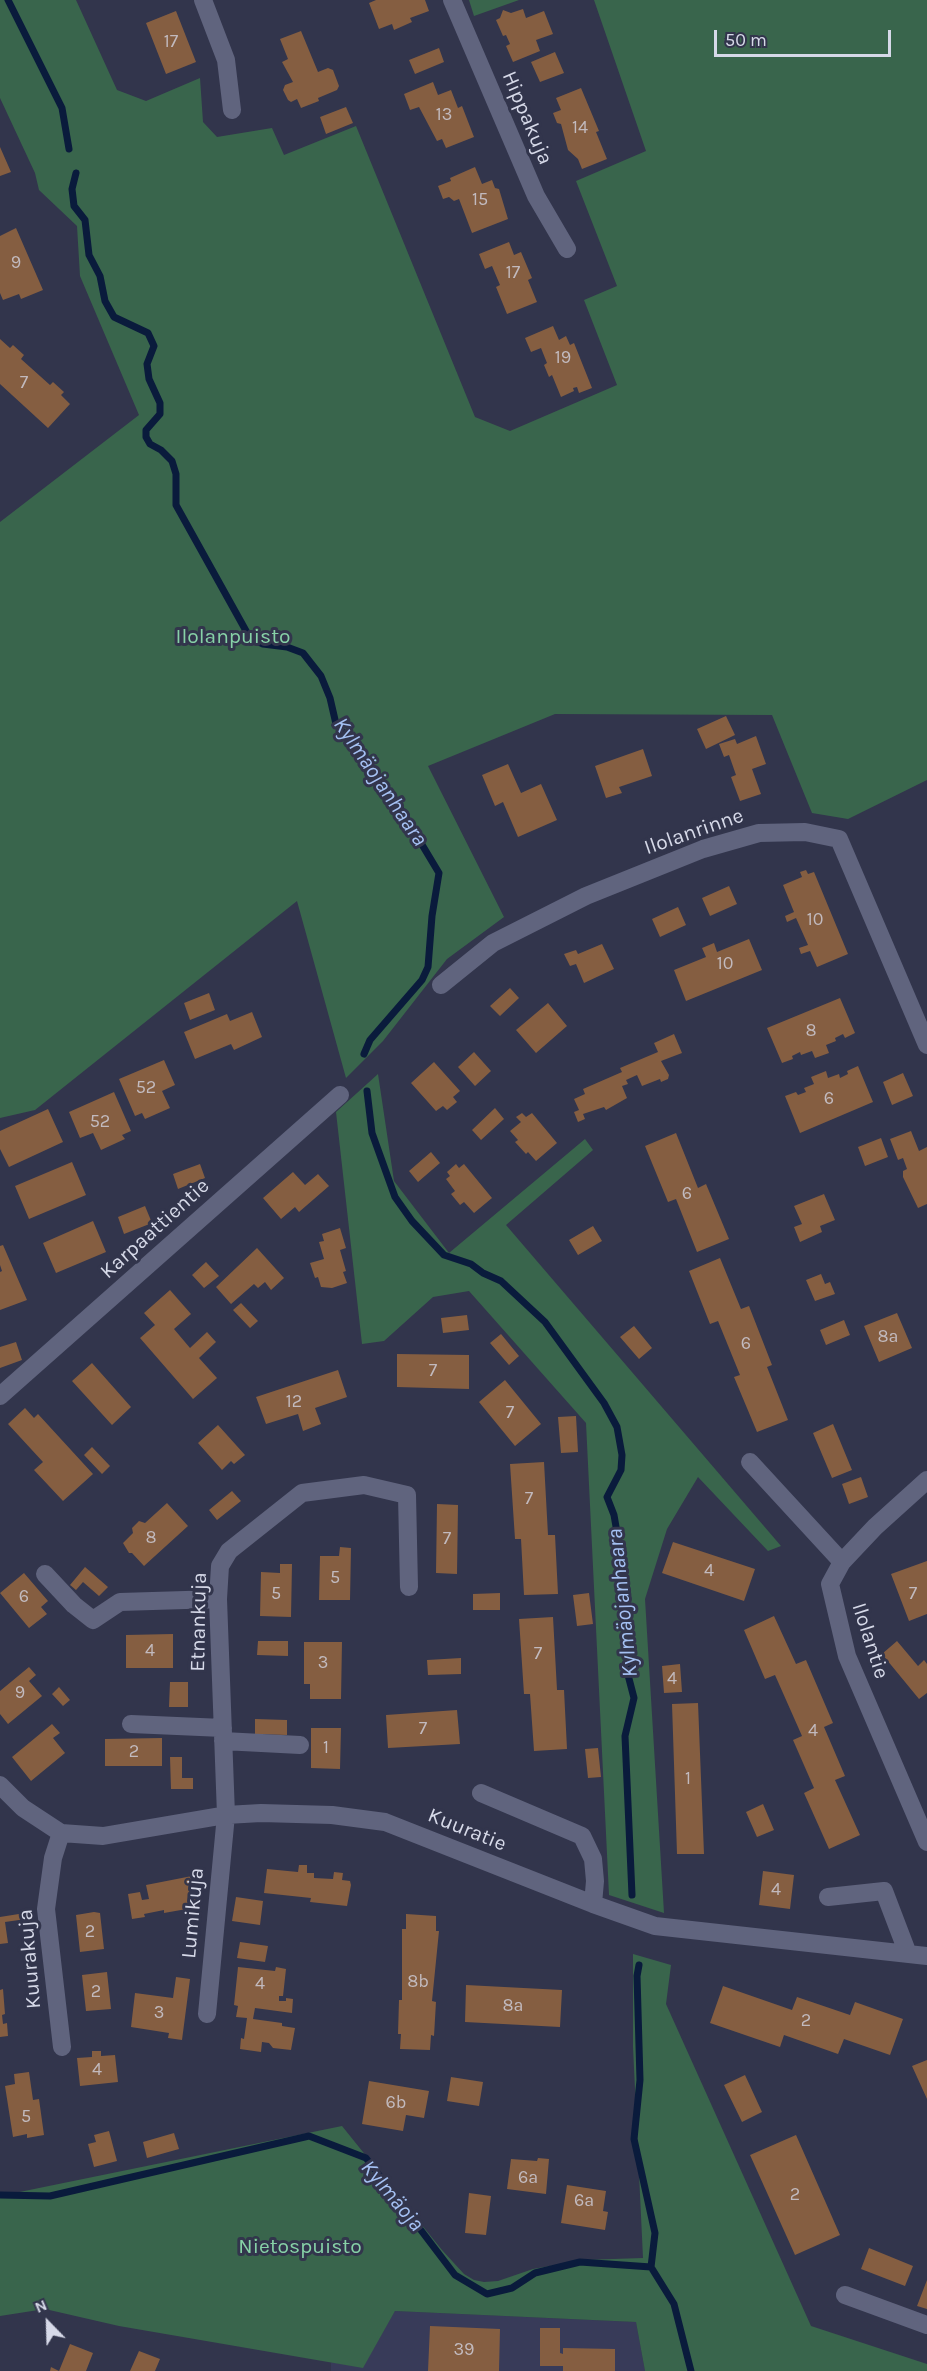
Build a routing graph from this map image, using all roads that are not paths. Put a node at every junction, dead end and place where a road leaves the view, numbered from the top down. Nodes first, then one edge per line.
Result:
1 (203, 0) edge
2 (452, 0) edge
3 (232, 110) dead end
4 (567, 249) dead end
5 (441, 985) dead end
6 (927, 1045) edge
7 (340, 1095) dead end
8 (0, 1396) edge
9 (750, 1462) dead end
10 (927, 1480) edge
11 (842, 1562) junction
12 (45, 1574) dead end
13 (409, 1587) dead end
14 (218, 1599) junction
15 (131, 1724) dead end
16 (223, 1735) junction
17 (300, 1745) dead end
18 (0, 1785) edge
19 (481, 1793) dead end
20 (226, 1815) junction
21 (61, 1833) junction
22 (927, 1842) edge
23 (828, 1897) dead end
24 (593, 1904) junction
25 (908, 1954) junction
26 (927, 1956) edge
27 (207, 2014) dead end
28 (62, 2047) dead end
29 (845, 2295) dead end
30 (927, 2325) edge

1 - 3 street
2 - 4 street, Hippakuja
5 - 6 street, Ilolanrinne
7 - 8 street, Karpaattientie
9 - 11 street
10 - 11 street, Ilolantie
11 - 22 street, Ilolantie
12 - 14 street
13 - 14 street, Etnankuja
14 - 16 street, Etnankuja
15 - 16 street
16 - 17 street
16 - 20 street, Etnankuja
18 - 21 street, Kuuratie
19 - 24 street
20 - 21 street, Kuuratie
20 - 24 street, Kuuratie
20 - 27 street, Lumikuja
21 - 28 street, Kuurakuja
23 - 25 street
24 - 25 street, Kuuratie
25 - 26 street, Kuuratie
29 - 30 street

